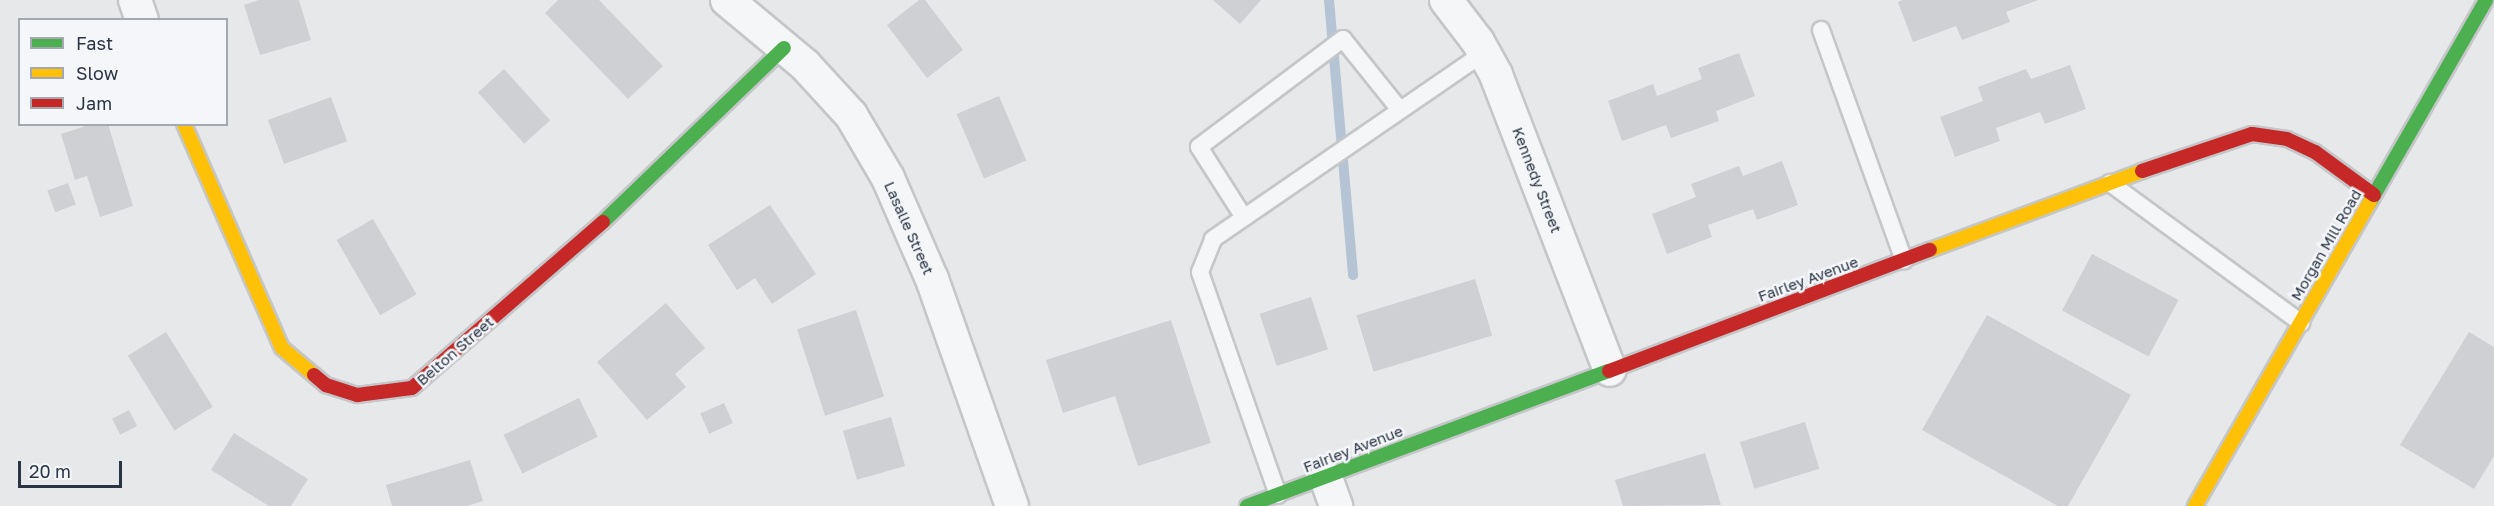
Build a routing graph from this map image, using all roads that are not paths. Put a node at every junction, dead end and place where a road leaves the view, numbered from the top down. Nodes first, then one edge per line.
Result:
1 (135, 0) edge
2 (727, 0) edge
3 (1446, 0) edge
4 (2486, 0) edge
5 (141, 18) edge
6 (1821, 30) dead end
7 (784, 48) junction
8 (1484, 53) junction
9 (1400, 110) junction
10 (185, 126) edge
11 (2110, 183) junction
12 (2374, 195) junction
13 (1243, 216) junction
14 (1904, 261) junction
15 (2301, 322) junction
16 (1610, 370) junction
17 (1331, 492) edge
18 (1278, 495) junction
19 (1012, 506) edge
20 (1247, 506) edge
21 (2195, 506) edge

1 - 5 street
2 - 7 street, Lasalle Street
3 - 8 street, Kennedy Street
4 - 12 street, Morgan Mill Road
6 - 14 lane
7 - 10 street, Belton Street
7 - 19 street, Lasalle Street
8 - 9 lane
8 - 16 street, Kennedy Street
9 - 13 lane
9 - 13 lane
11 - 12 street, Fairley Avenue
11 - 14 street, Fairley Avenue
11 - 15 lane
12 - 15 street, Morgan Mill Road
13 - 18 lane
14 - 16 street, Fairley Avenue
15 - 21 street, Morgan Mill Road
16 - 17 street, Fairley Avenue
17 - 18 street, Fairley Avenue
18 - 20 street, Fairley Avenue

